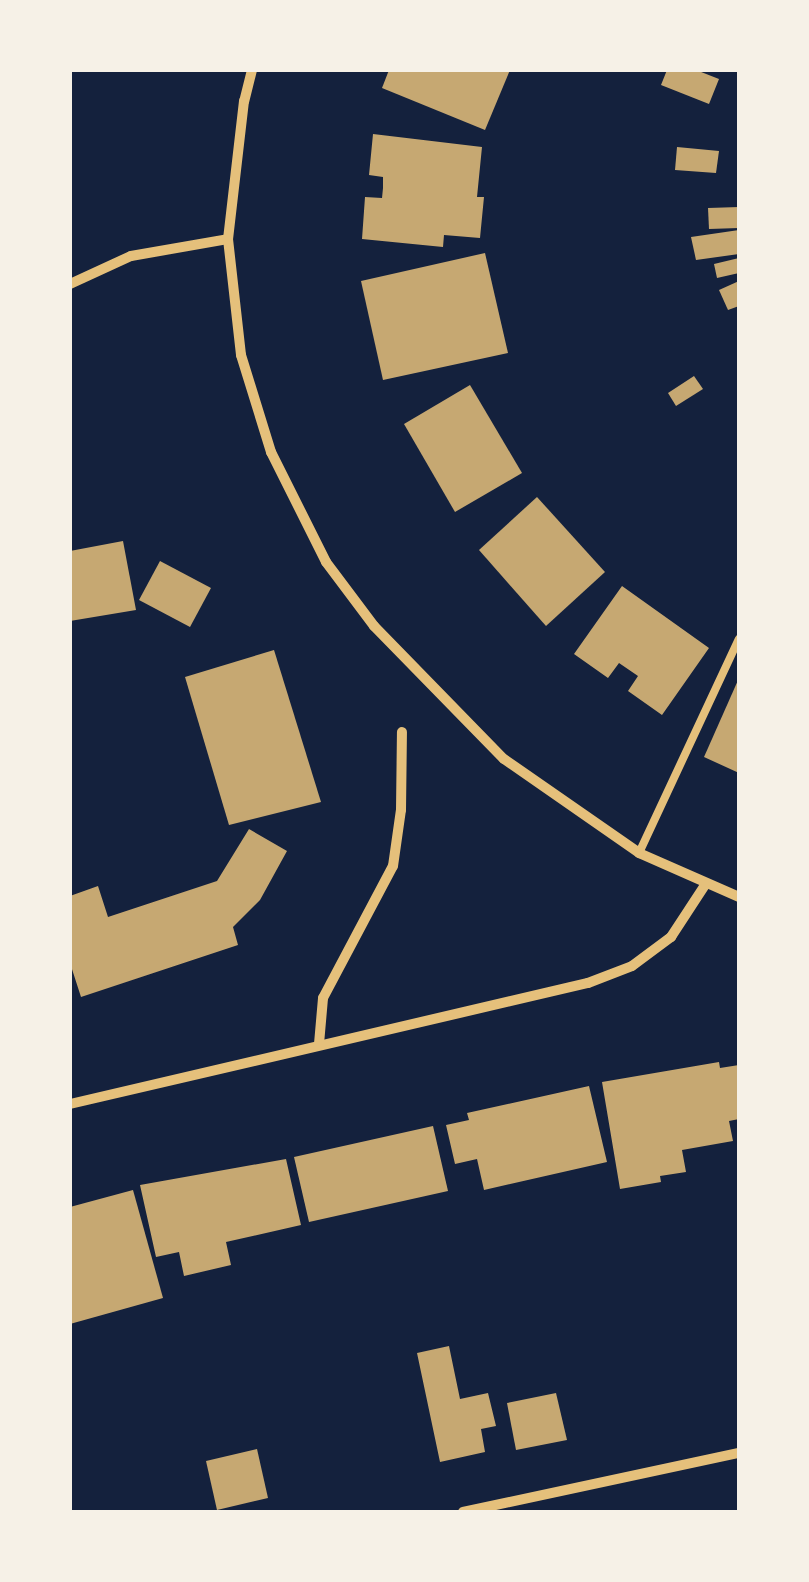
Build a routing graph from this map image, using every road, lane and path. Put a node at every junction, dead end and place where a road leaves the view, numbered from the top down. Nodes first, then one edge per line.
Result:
1 (252, 70) edge
2 (228, 239) junction
3 (70, 284) edge
4 (739, 640) edge
5 (402, 732) dead end
6 (638, 853) junction
7 (705, 885) junction
8 (739, 898) edge
9 (319, 1044) junction
10 (70, 1104) edge
11 (739, 1453) edge
12 (462, 1512) edge

1 - 2 street
2 - 3 street
2 - 6 street
4 - 6 lane
5 - 9 street
6 - 7 street
7 - 8 street
7 - 9 street
9 - 10 street
11 - 12 street

